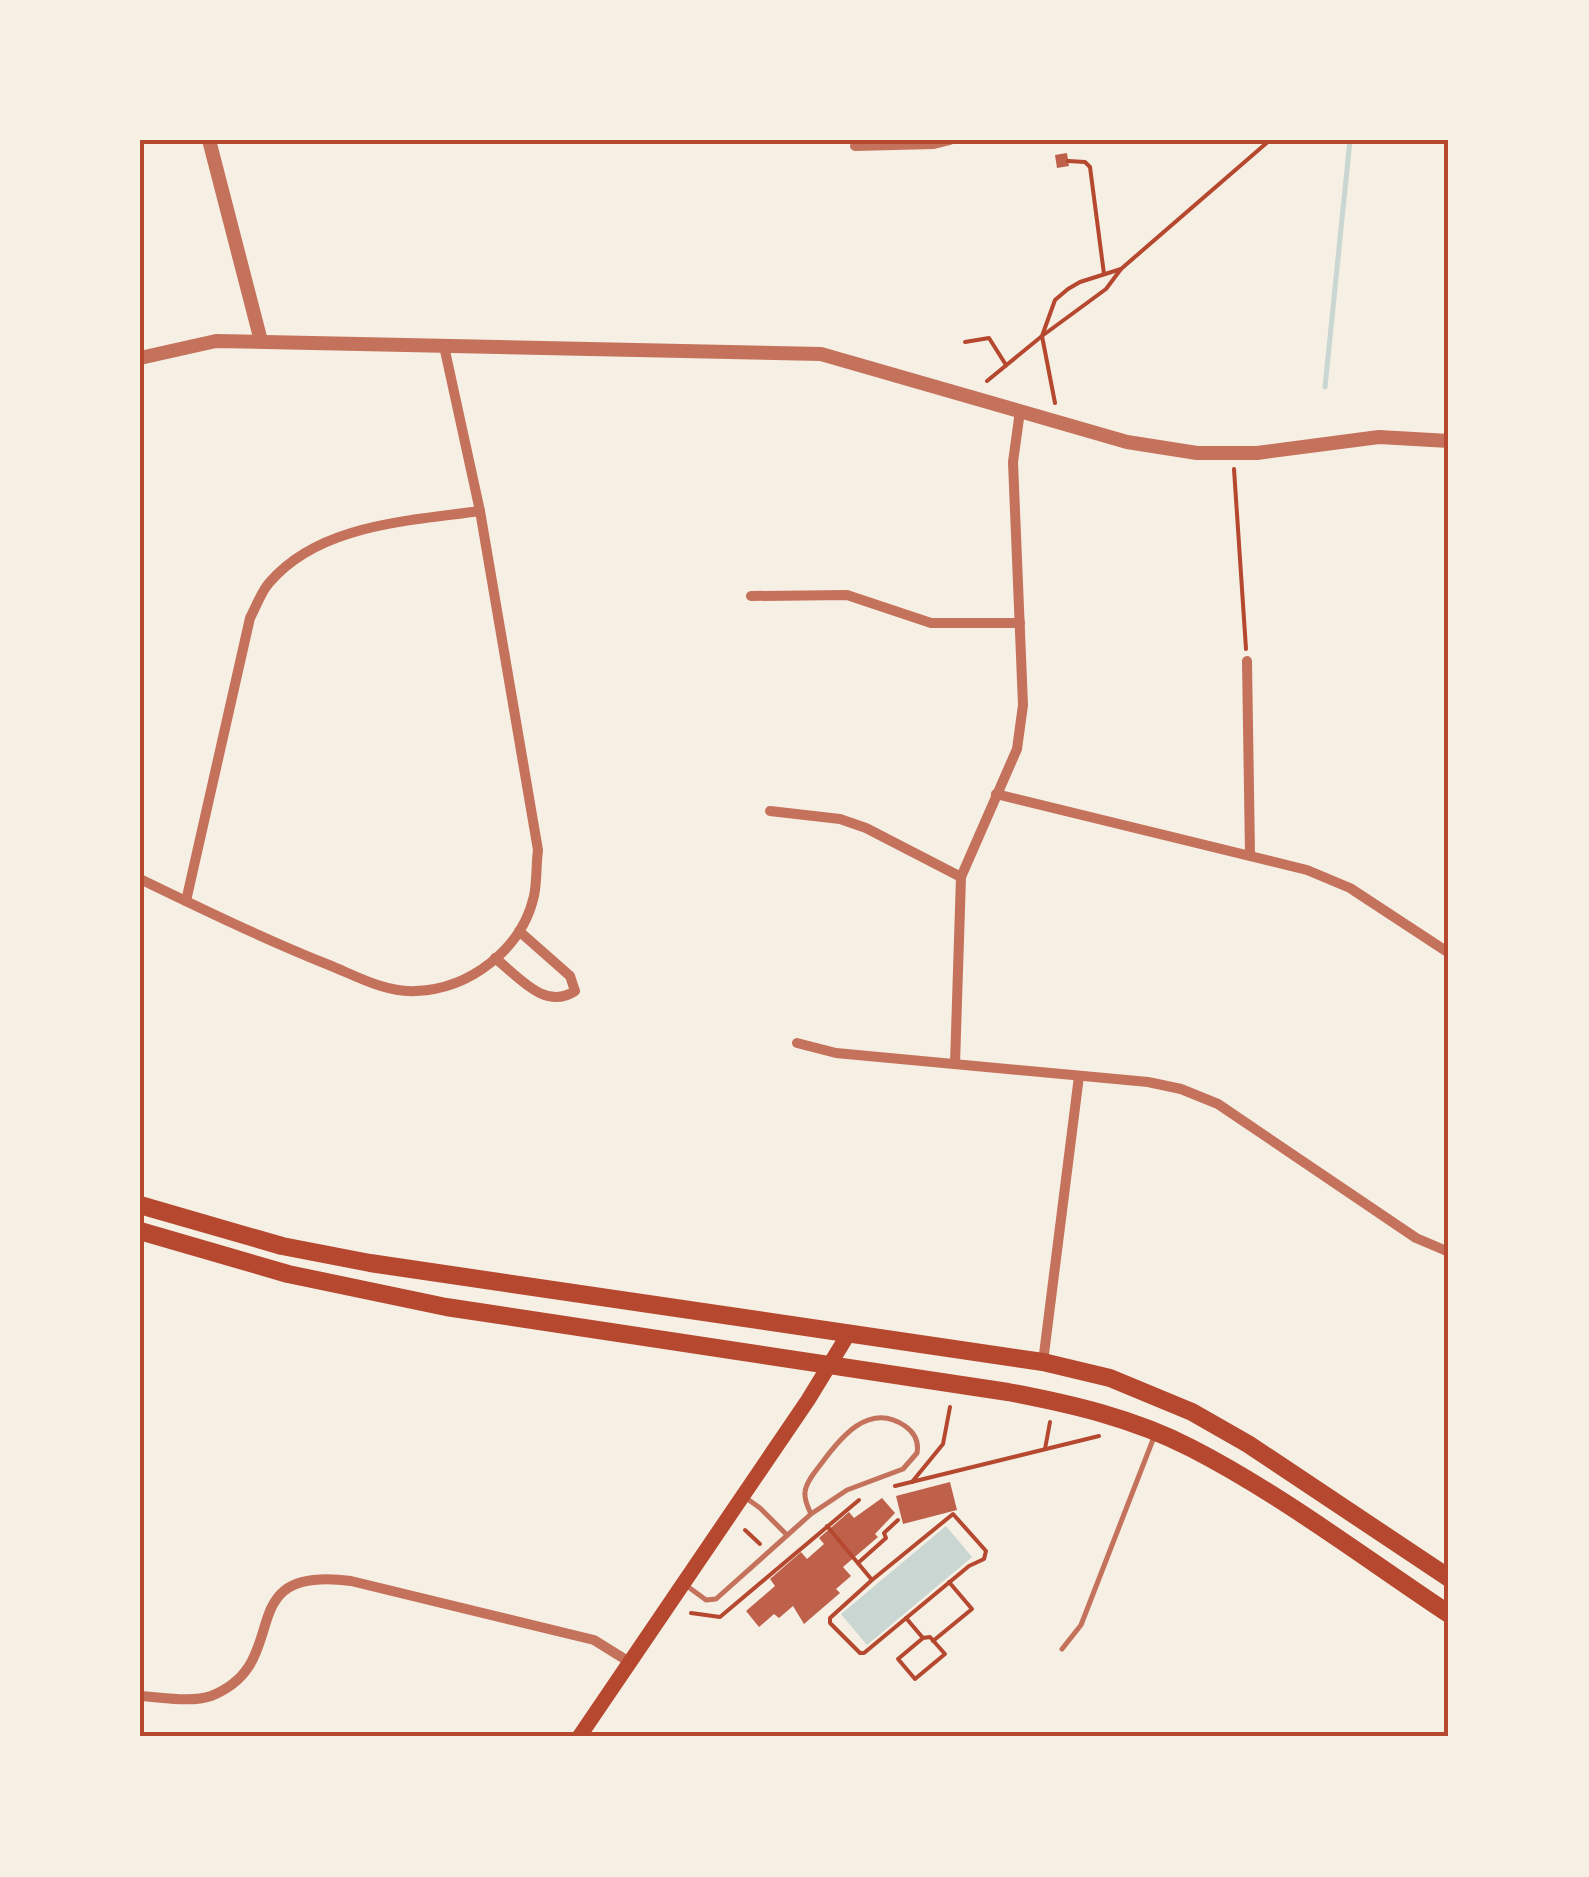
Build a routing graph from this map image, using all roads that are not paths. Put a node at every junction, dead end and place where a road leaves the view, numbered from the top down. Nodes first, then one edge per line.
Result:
1 (208, 140) edge
2 (950, 140) edge
3 (855, 146) dead end
4 (261, 341) junction
5 (444, 346) junction
6 (140, 358) edge
7 (1020, 411) junction
8 (1449, 441) edge
9 (480, 511) junction
10 (750, 596) dead end
11 (1020, 623) junction
12 (1246, 661) road end
13 (996, 794) junction
14 (770, 811) dead end
15 (1250, 854) junction
16 (962, 877) junction
17 (140, 879) edge
18 (186, 901) junction
19 (519, 930) junction
20 (1449, 952) edge
21 (495, 958) junction
22 (797, 1043) dead end
23 (956, 1064) junction
24 (1079, 1076) junction
25 (140, 1205) edge
26 (140, 1232) edge
27 (1449, 1252) edge
28 (850, 1333) junction
29 (1043, 1362) junction
30 (830, 1365) junction
31 (1156, 1433) junction
32 (743, 1497) junction
33 (812, 1514) junction
34 (1372, 1528) junction
35 (787, 1536) junction
36 (1356, 1553) junction
37 (1449, 1578) edge
38 (685, 1584) junction
39 (1449, 1614) edge
40 (1062, 1649) dead end
41 (630, 1662) junction
42 (140, 1696) edge
43 (579, 1737) edge

1 - 4 street
2 - 3 street
4 - 5 street
4 - 6 street
5 - 7 street
5 - 9 street
7 - 8 street
7 - 11 street
9 - 18 street
9 - 19 street
10 - 11 street
11 - 13 street
12 - 15 street
13 - 15 street
13 - 16 street
14 - 16 street
15 - 20 street
16 - 23 street
17 - 18 street
18 - 21 street
19 - 21 street
19 - 21 street
22 - 23 street
23 - 24 street
24 - 27 street
24 - 29 street
25 - 28 main road
26 - 30 main road
28 - 29 main road
28 - 30 main road
29 - 34 main road
30 - 31 main road
30 - 32 main road
31 - 36 main road
31 - 40 lane
32 - 35 lane
32 - 38 main road
33 - 33 lane
33 - 35 lane
34 - 36 main road
34 - 37 main road
35 - 38 lane
36 - 39 main road
38 - 41 main road
41 - 42 street
41 - 43 main road

